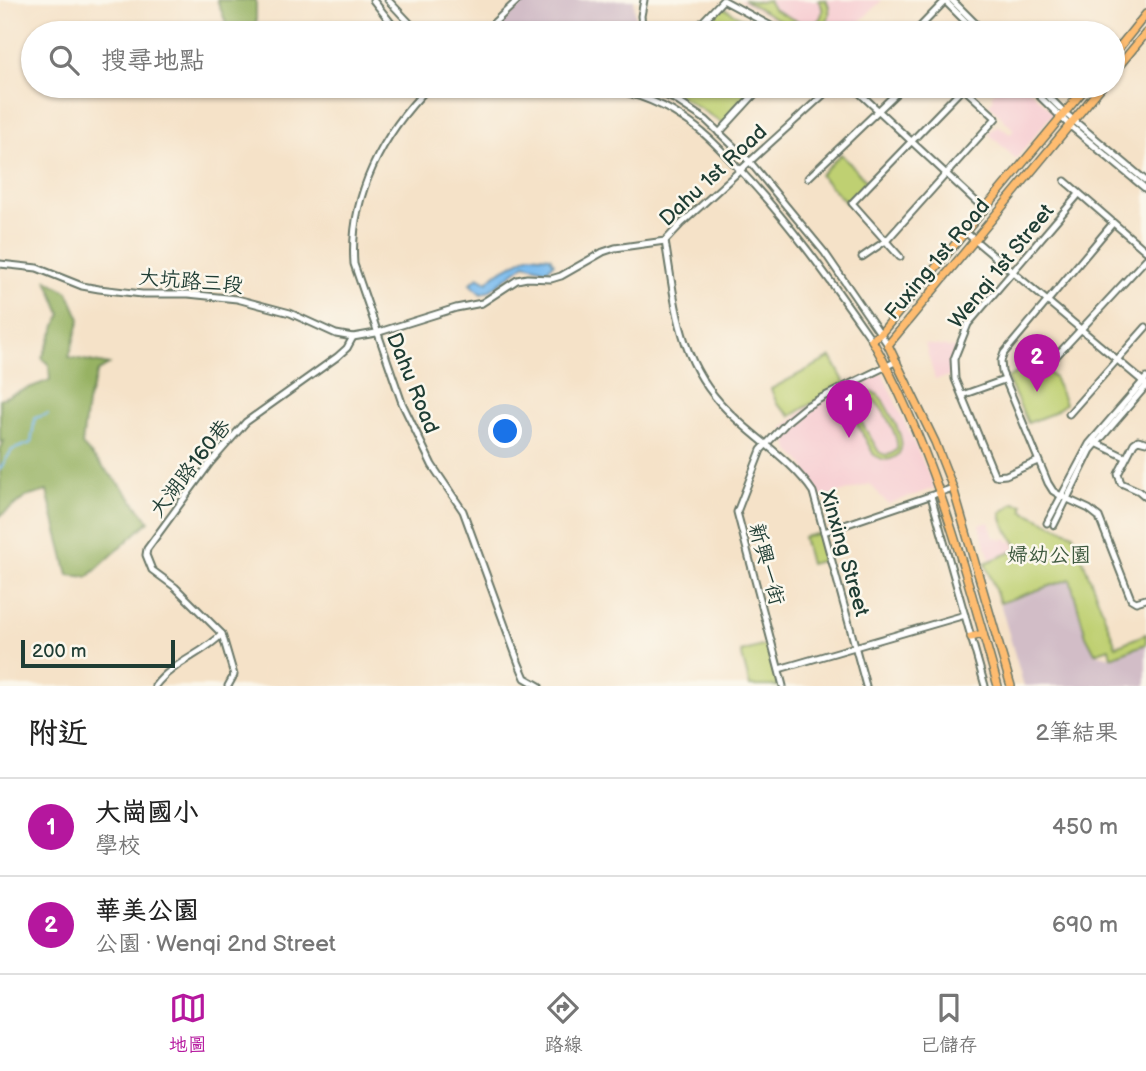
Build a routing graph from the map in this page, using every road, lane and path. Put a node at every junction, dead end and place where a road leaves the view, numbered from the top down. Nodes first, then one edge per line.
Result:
1 (373, 0) edge
2 (388, 0) edge
3 (519, 0) edge
4 (644, 0) edge
5 (723, 0) edge
6 (947, 0) edge
7 (1146, 14) edge
8 (390, 21) edge
9 (408, 21) edge
10 (496, 21) edge
11 (642, 21) edge
12 (703, 21) edge
13 (762, 21) edge
14 (926, 21) edge
15 (966, 21) edge
16 (971, 21) edge
17 (1146, 33) edge
18 (1125, 40) edge
19 (1125, 58) edge
20 (420, 98) edge
21 (642, 98) edge
22 (672, 98) edge
23 (751, 98) edge
24 (820, 98) edge
25 (868, 98) edge
26 (892, 98) edge
27 (952, 98) edge
28 (974, 98) edge
29 (1043, 98) edge
30 (1048, 98) edge
31 (1077, 98) edge
32 (1092, 98) edge
33 (879, 111) junction
34 (1063, 115) junction
35 (1071, 122) junction
36 (719, 132) junction
37 (911, 142) junction
38 (750, 162) junction
39 (741, 171) junction
40 (945, 174) junction
41 (808, 178) dead end
42 (1065, 181) dead end
43 (1146, 181) edge
44 (1146, 189) edge
45 (1079, 194) junction
46 (984, 208) junction
47 (1113, 223) junction
48 (964, 230) junction
49 (887, 240) junction
50 (976, 240) junction
51 (665, 241) junction
52 (1146, 251) edge
53 (862, 257) dead end
54 (900, 257) dead end
55 (1146, 259) edge
56 (0, 264) edge
57 (1013, 272) junction
58 (1047, 300) junction
59 (1146, 327) edge
60 (1081, 329) junction
61 (376, 332) junction
62 (882, 332) junction
63 (353, 337) junction
64 (872, 340) junction
65 (888, 345) junction
66 (1118, 360) junction
67 (897, 361) junction
68 (1048, 365) dead end
69 (886, 366) junction
70 (1004, 380) junction
71 (1145, 383) edge
72 (962, 396) junction
73 (1069, 414) dead end
74 (1094, 442) junction
75 (1146, 442) edge
76 (766, 445) junction
77 (1125, 457) junction
78 (1038, 461) junction
79 (953, 488) junction
80 (941, 493) junction
81 (931, 496) junction
82 (1146, 497) edge
83 (1064, 498) junction
84 (1047, 523) dead end
85 (1054, 525) dead end
86 (824, 531) junction
87 (1146, 599) edge
88 (965, 615) junction
89 (222, 634) junction
90 (983, 634) junction
91 (971, 637) junction
92 (856, 648) junction
93 (779, 669) junction
94 (525, 678) junction
95 (155, 686) edge
96 (228, 686) edge
97 (520, 686) edge
98 (539, 686) edge
99 (783, 686) edge
100 (866, 686) edge
101 (985, 686) edge
102 (998, 686) edge
103 (1011, 686) edge

1 - 8 street
2 - 9 street
3 - 10 street
4 - 11 street
5 - 12 street
5 - 13 street
6 - 14 street
6 - 15 street
6 - 16 street
7 - 18 main road
17 - 19 main road
20 - 61 street, Dahu Road
21 - 39 street
22 - 36 street
23 - 36 street
24 - 38 street, Dahu 1st Road
25 - 33 street
26 - 33 street
27 - 37 street
28 - 40 street
29 - 34 street
30 - 34 street
31 - 34 main road, Fuxing 1st Road
32 - 35 main road, Fuxing 1st Road
33 - 37 street
33 - 41 street
34 - 35 street
34 - 46 main road, Fuxing 1st Road
35 - 43 street
35 - 44 street
35 - 50 main road, Fuxing 1st Road
36 - 38 street
37 - 40 street
37 - 49 street
38 - 39 street, Dahu 1st Road
38 - 62 street
39 - 51 street, Dahu 1st Road
39 - 64 street
40 - 46 street
40 - 49 street
42 - 45 street
45 - 47 street
45 - 57 street, Wenqi 1st Street
46 - 48 main road, Fuxing 1st Road
47 - 52 street
47 - 58 street
48 - 50 street
48 - 62 main road, Fuxing 1st Road
49 - 53 street
49 - 54 street
50 - 57 street
50 - 65 main road, Fuxing 1st Road
51 - 61 street, 大坑路三段
51 - 76 street, Dahu 1st Road
55 - 60 street
56 - 63 street, 大坑路三段
57 - 58 street
57 - 72 street, Wenqi 1st Street
58 - 60 street
58 - 70 street
59 - 66 street
60 - 66 street
60 - 68 street
61 - 63 street, 大坑路三段
61 - 94 street, Dahu Road
62 - 64 main road, Fuxing 1st Road
62 - 65 street
63 - 89 street, 大湖路160巷
64 - 65 main road, Fuxing 1st Road
64 - 69 main road
65 - 67 main road
66 - 71 street
66 - 73 street
67 - 69 street, 新興一街
67 - 79 main road
69 - 76 street, 新興一街
69 - 80 main road
70 - 72 street
70 - 78 street
71 - 74 street
72 - 78 street, Wenqi 1st Street
74 - 77 street
74 - 83 street
75 - 77 street
76 - 86 street, Xinxing Street
76 - 93 street, 新興一街
77 - 82 street
78 - 83 street
79 - 80 street
79 - 103 main road
80 - 81 street
80 - 90 main road
81 - 86 street
81 - 88 street
83 - 84 street
83 - 85 street
83 - 87 street
86 - 92 street, Xinxing Street
88 - 91 street
88 - 92 street
89 - 95 street
89 - 96 street
90 - 91 main road
90 - 102 main road
91 - 101 street
92 - 93 street
92 - 100 street, Xinxing Street
93 - 99 street, 新興一街
94 - 97 street
94 - 98 street

